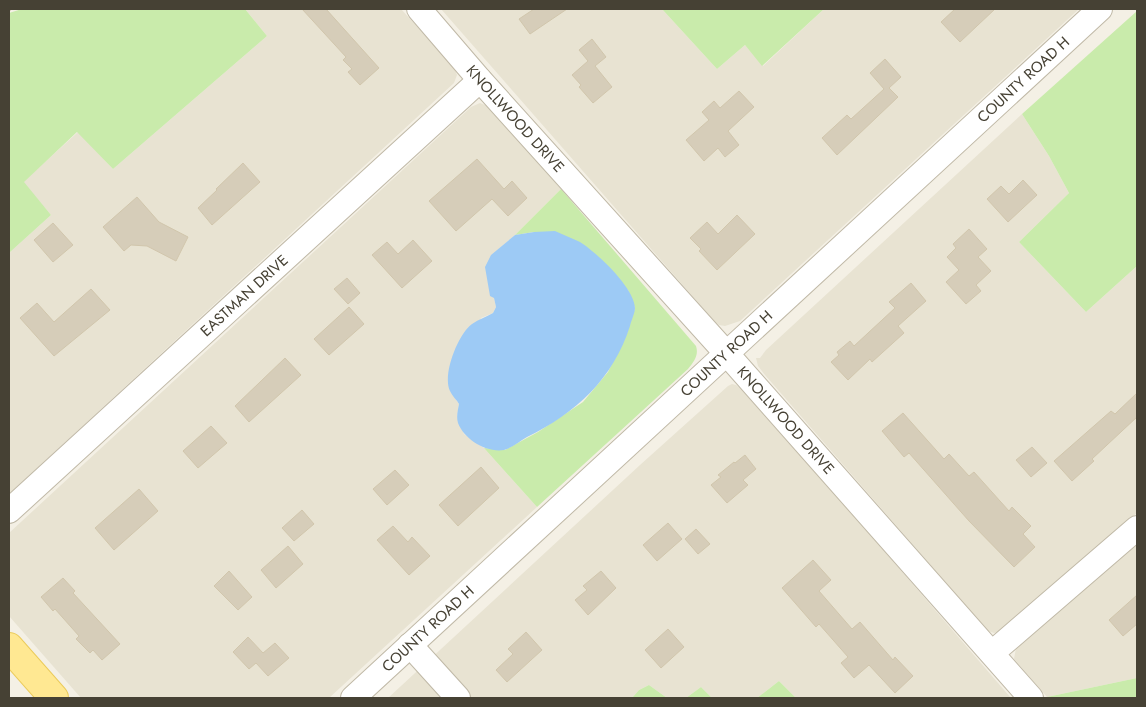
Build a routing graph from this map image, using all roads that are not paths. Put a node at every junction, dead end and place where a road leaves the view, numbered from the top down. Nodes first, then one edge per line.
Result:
1 (419, 9) edge
2 (1100, 9) edge
3 (480, 80) junction
4 (726, 354) junction
5 (9, 511) edge
6 (1137, 528) edge
7 (410, 645) junction
8 (9, 647) edge
9 (992, 653) junction
10 (54, 698) edge
11 (353, 698) edge
12 (458, 698) edge
13 (1032, 698) edge

1 - 3 street, KNOLLWOOD DRIVE
2 - 4 street, COUNTY ROAD H
3 - 4 street, KNOLLWOOD DRIVE
3 - 5 street, EASTMAN DRIVE
4 - 7 street, COUNTY ROAD H
4 - 9 street, KNOLLWOOD DRIVE
6 - 9 street
7 - 11 street, COUNTY ROAD H
7 - 12 street
8 - 10 main road
9 - 13 street, KNOLLWOOD DRIVE

